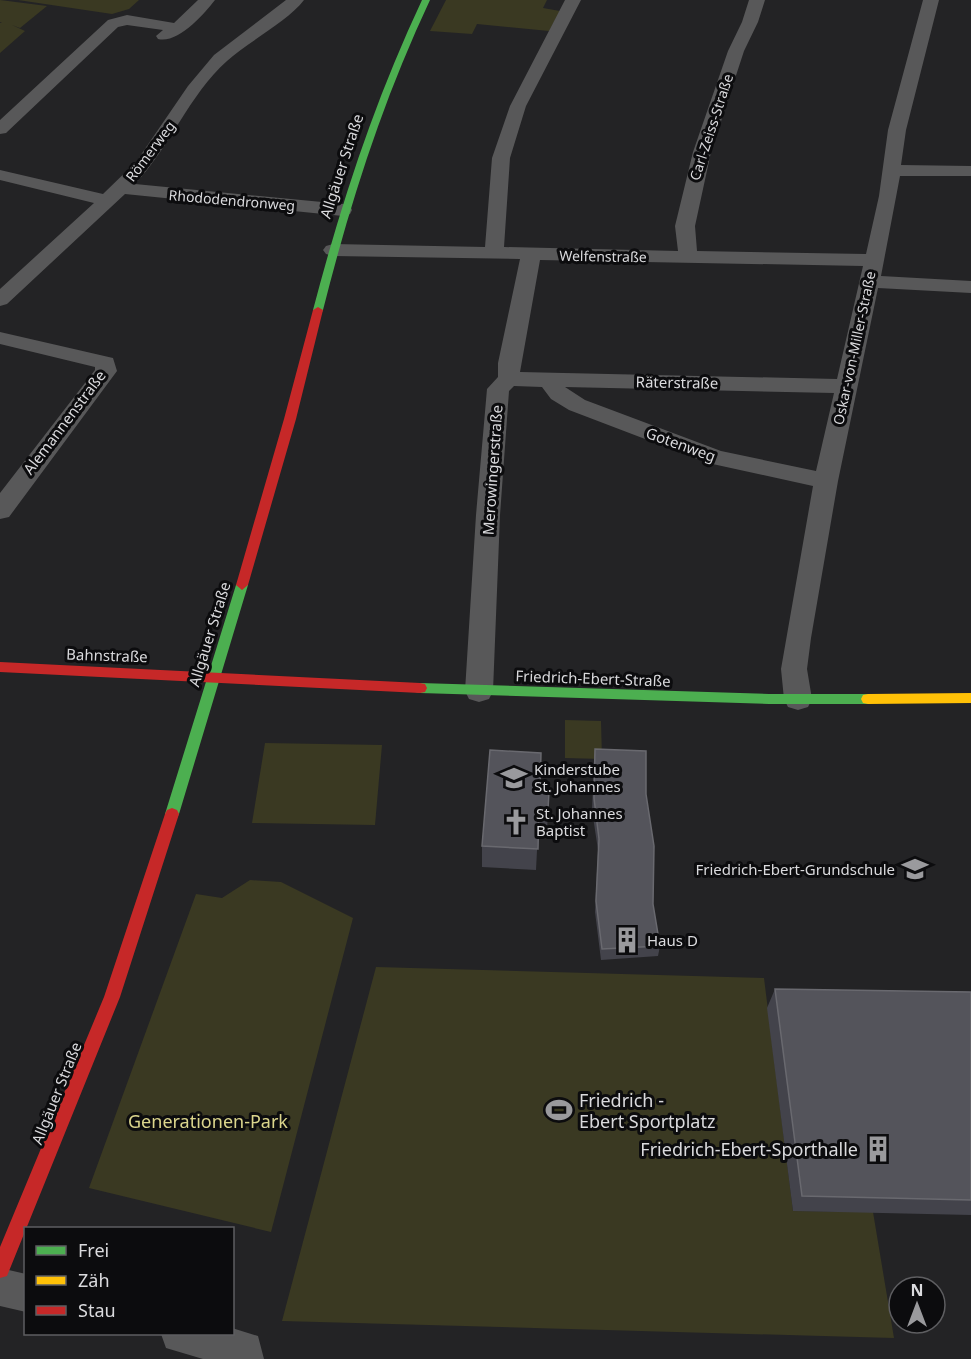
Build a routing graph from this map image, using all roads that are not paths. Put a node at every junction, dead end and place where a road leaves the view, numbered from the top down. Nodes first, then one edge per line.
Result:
1 (207, 0) edge
2 (296, 0) edge
3 (426, 0) edge
4 (573, 0) edge
5 (757, 0) edge
6 (931, 0) edge
7 (0, 129) edge
8 (891, 170) junction
9 (971, 171) edge
10 (0, 175) edge
11 (122, 188) junction
12 (107, 201) junction
13 (343, 210) junction
14 (333, 250) junction
15 (494, 254) junction
16 (531, 254) junction
17 (688, 258) junction
18 (871, 271) junction
19 (971, 286) edge
20 (0, 300) edge
21 (0, 338) edge
22 (509, 379) junction
23 (549, 380) junction
24 (846, 386) junction
25 (826, 482) junction
26 (0, 511) edge
27 (0, 667) edge
28 (213, 677) junction
29 (479, 691) junction
30 (971, 698) edge
31 (798, 699) junction
32 (0, 1269) edge
33 (0, 1287) edge
34 (24, 1293) edge
35 (184, 1335) edge
36 (246, 1359) edge

1 - 7 street
2 - 11 street, Römerweg
3 - 13 main road, Allgäuer Straße
4 - 15 street
5 - 17 street, Carl-Zeiss-Straße
6 - 8 street, Oskar-von-Miller-Straße
8 - 9 street
8 - 18 street, Oskar-von-Miller-Straße
10 - 12 street
11 - 12 street, Römerweg
11 - 13 street, Rhododendronweg
12 - 20 street, Römerweg
13 - 14 main road, Allgäuer Straße
14 - 15 street, Welfenstraße
14 - 28 main road, Allgäuer Straße
15 - 16 street, Welfenstraße
16 - 17 street, Welfenstraße
16 - 22 street, Merowingerstraße
17 - 18 street, Welfenstraße
18 - 19 street, Welfenstraße
18 - 24 street, Oskar-von-Miller-Straße
21 - 26 street, Alemannenstraße
22 - 23 street, Räterstraße
22 - 29 street, Merowingerstraße
23 - 24 street, Räterstraße
23 - 25 street, Gotenweg
24 - 25 street, Oskar-von-Miller-Straße
25 - 31 street, Oskar-von-Miller-Straße
27 - 28 main road, Bahnstraße
28 - 29 main road, Friedrich-Ebert-Straße
28 - 32 main road, Allgäuer Straße
29 - 31 main road, Friedrich-Ebert-Straße
30 - 31 main road, Friedrich-Ebert-Straße
33 - 34 street
35 - 36 street

